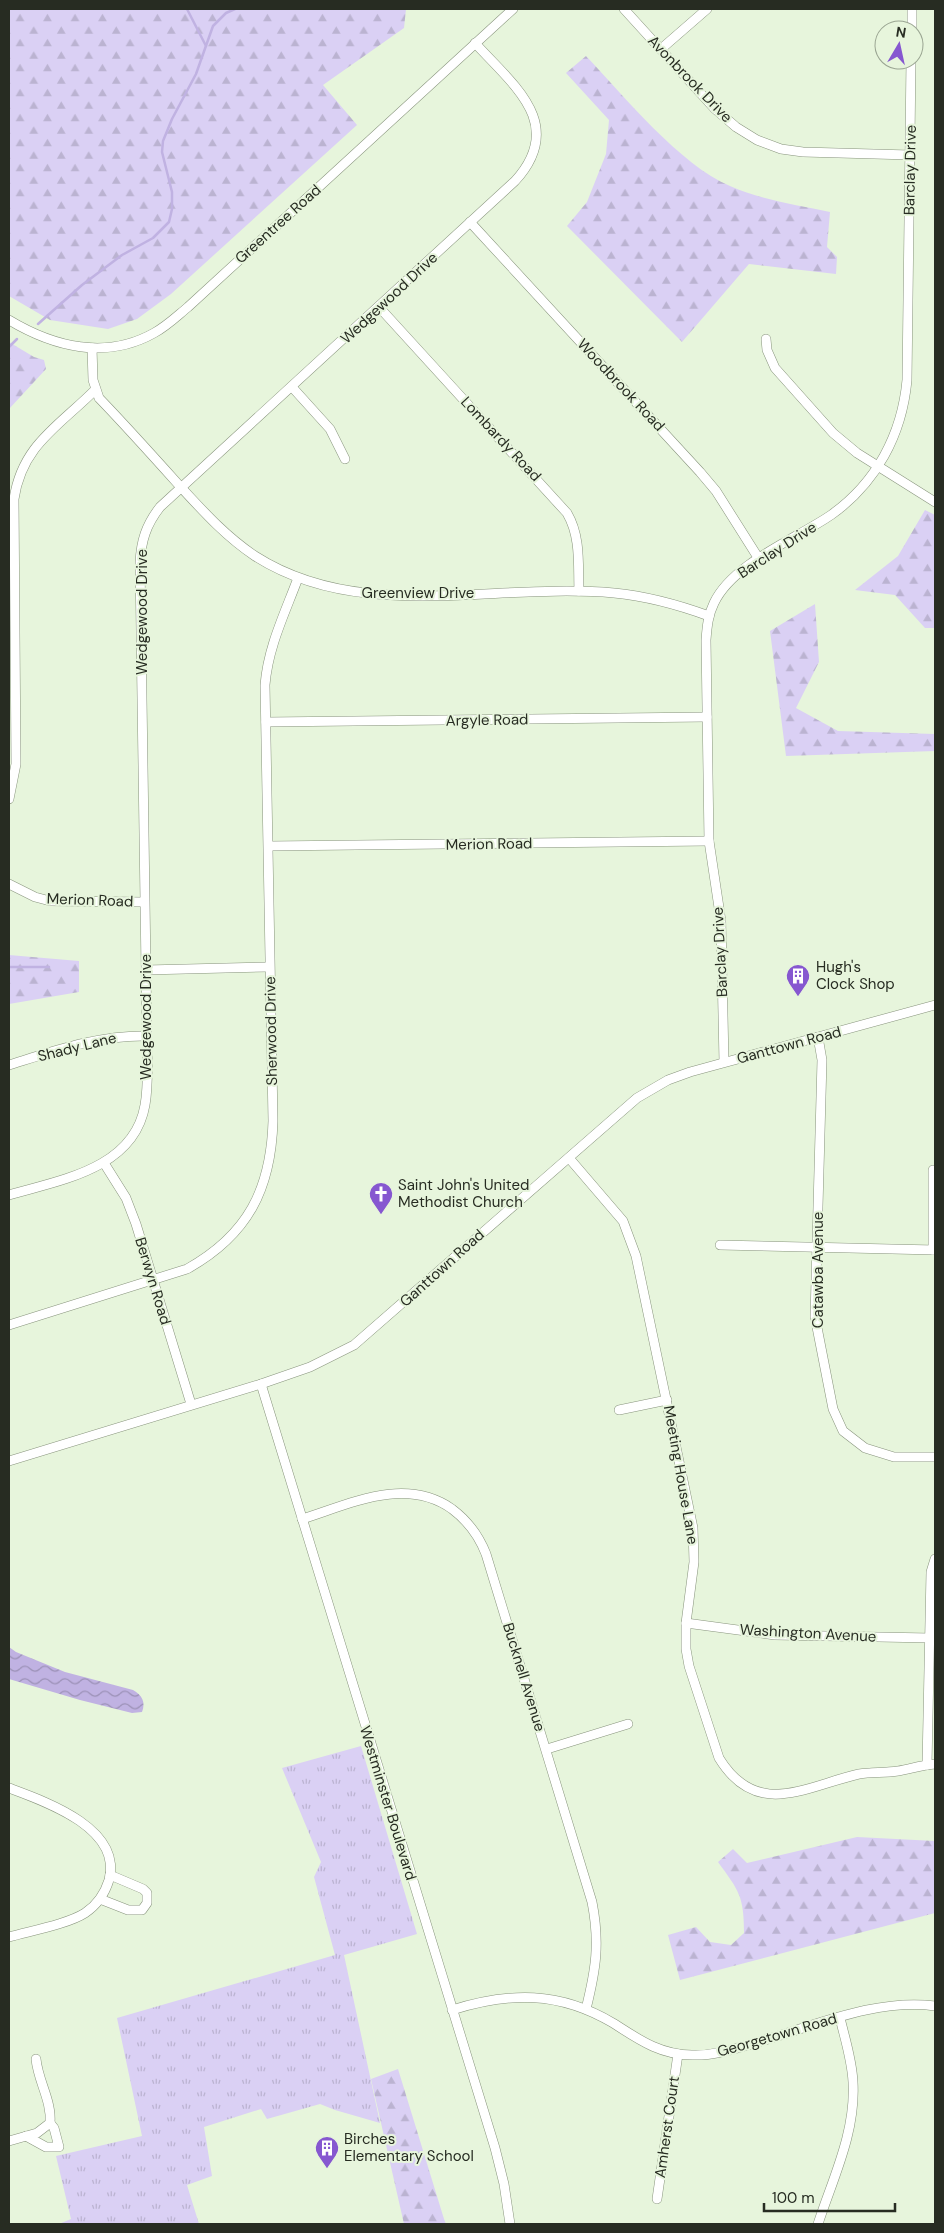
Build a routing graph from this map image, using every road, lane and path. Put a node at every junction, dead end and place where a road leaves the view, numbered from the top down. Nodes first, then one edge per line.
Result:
1 (513, 9) edge
2 (624, 9) edge
3 (707, 9) edge
4 (475, 44) junction
5 (661, 49) junction
6 (912, 70) edge
7 (910, 155) junction
8 (470, 222) junction
9 (379, 307) junction
10 (9, 320) edge
11 (766, 339) dead end
12 (92, 348) junction
13 (292, 386) junction
14 (95, 390) junction
15 (345, 459) dead end
16 (878, 467) junction
17 (182, 487) junction
18 (935, 502) edge
19 (759, 559) junction
20 (298, 578) junction
21 (579, 592) junction
22 (709, 616) junction
23 (707, 717) junction
24 (266, 722) junction
25 (9, 800) edge
26 (709, 841) junction
27 (269, 846) junction
28 (9, 884) edge
29 (144, 902) junction
30 (269, 968) junction
31 (146, 970) junction
32 (935, 1005) edge
33 (147, 1036) junction
34 (818, 1037) junction
35 (724, 1062) junction
36 (9, 1065) edge
37 (569, 1158) junction
38 (104, 1163) junction
39 (933, 1170) dead end
40 (9, 1195) edge
41 (720, 1245) dead end
42 (817, 1247) junction
43 (934, 1250) edge
44 (153, 1281) junction
45 (9, 1325) edge
46 (261, 1384) junction
47 (667, 1400) junction
48 (191, 1404) junction
49 (619, 1410) dead end
50 (935, 1457) edge
51 (9, 1460) edge
52 (302, 1519) junction
53 (935, 1558) edge
54 (686, 1623) junction
55 (930, 1638) junction
56 (628, 1724) dead end
57 (547, 1749) junction
58 (931, 1764) edge
59 (9, 1788) edge
60 (110, 1875) junction
61 (100, 1899) junction
62 (9, 1937) edge
63 (935, 2006) edge
64 (586, 2009) junction
65 (452, 2010) junction
66 (840, 2018) junction
67 (678, 2054) junction
68 (36, 2059) dead end
69 (50, 2121) junction
70 (26, 2136) junction
71 (9, 2141) edge
72 (657, 2199) dead end
73 (510, 2224) edge
74 (818, 2224) edge

1 - 4 street, Greentree Road
2 - 5 street, Avonbrook Drive
3 - 5 street
4 - 8 street, Wedgewood Drive
4 - 12 street, Greentree Road
5 - 7 street, Avonbrook Drive
6 - 7 street, Barclay Drive
7 - 16 street, Barclay Drive
8 - 9 street, Wedgewood Drive
8 - 19 street, Woodbrook Road
9 - 13 street, Wedgewood Drive
9 - 21 street, Lombardy Road
10 - 12 street, Greentree Road
11 - 16 street
12 - 14 street
13 - 15 street
13 - 17 street, Wedgewood Drive
14 - 17 street, Greenview Drive
14 - 25 street
16 - 18 street
16 - 19 street, Barclay Drive
17 - 20 street, Greenview Drive
17 - 29 street, Wedgewood Drive
19 - 22 street, Barclay Drive
20 - 21 street, Greenview Drive
20 - 24 street, Sherwood Drive
21 - 22 street, Greenview Drive
22 - 23 street, Barclay Drive
23 - 24 street, Argyle Road
23 - 26 street, Barclay Drive
24 - 27 street, Sherwood Drive
26 - 27 street, Merion Road
26 - 35 street, Barclay Drive
27 - 30 street, Sherwood Drive
28 - 29 street, Merion Road
29 - 31 street, Wedgewood Drive
30 - 31 street
30 - 44 street, Sherwood Drive
31 - 33 street, Wedgewood Drive
32 - 34 street, Ganttown Road
33 - 36 street, Shady Lane
33 - 38 street, Wedgewood Drive
34 - 35 street, Ganttown Road
34 - 42 street, Catawba Avenue
35 - 37 street, Ganttown Road
37 - 46 street, Ganttown Road
37 - 47 street, Meeting House Lane
38 - 40 street, Wedgewood Drive
38 - 44 street, Berwyn Road
39 - 43 street
41 - 42 street
42 - 43 street
42 - 50 street, Catawba Avenue
44 - 45 street, Sherwood Drive
44 - 48 street, Berwyn Road
46 - 48 street, Ganttown Road
46 - 52 street, Westminster Boulevard
47 - 49 street
47 - 54 street, Meeting House Lane
48 - 51 street, Ganttown Road
52 - 57 street, Bucknell Avenue
52 - 65 street, Westminster Boulevard
53 - 55 street
54 - 55 street, Washington Avenue
54 - 58 street, Meeting House Lane
55 - 58 street
56 - 57 street
57 - 64 street, Bucknell Avenue
59 - 60 street
60 - 61 street
60 - 61 street
61 - 62 street
63 - 66 street, Georgetown Road
64 - 65 street, Georgetown Road
64 - 67 street, Georgetown Road
65 - 73 street, Westminster Boulevard
66 - 67 street, Georgetown Road
66 - 74 street
67 - 72 street, Amherst Court
68 - 69 street
69 - 70 street
69 - 70 street
70 - 71 street

